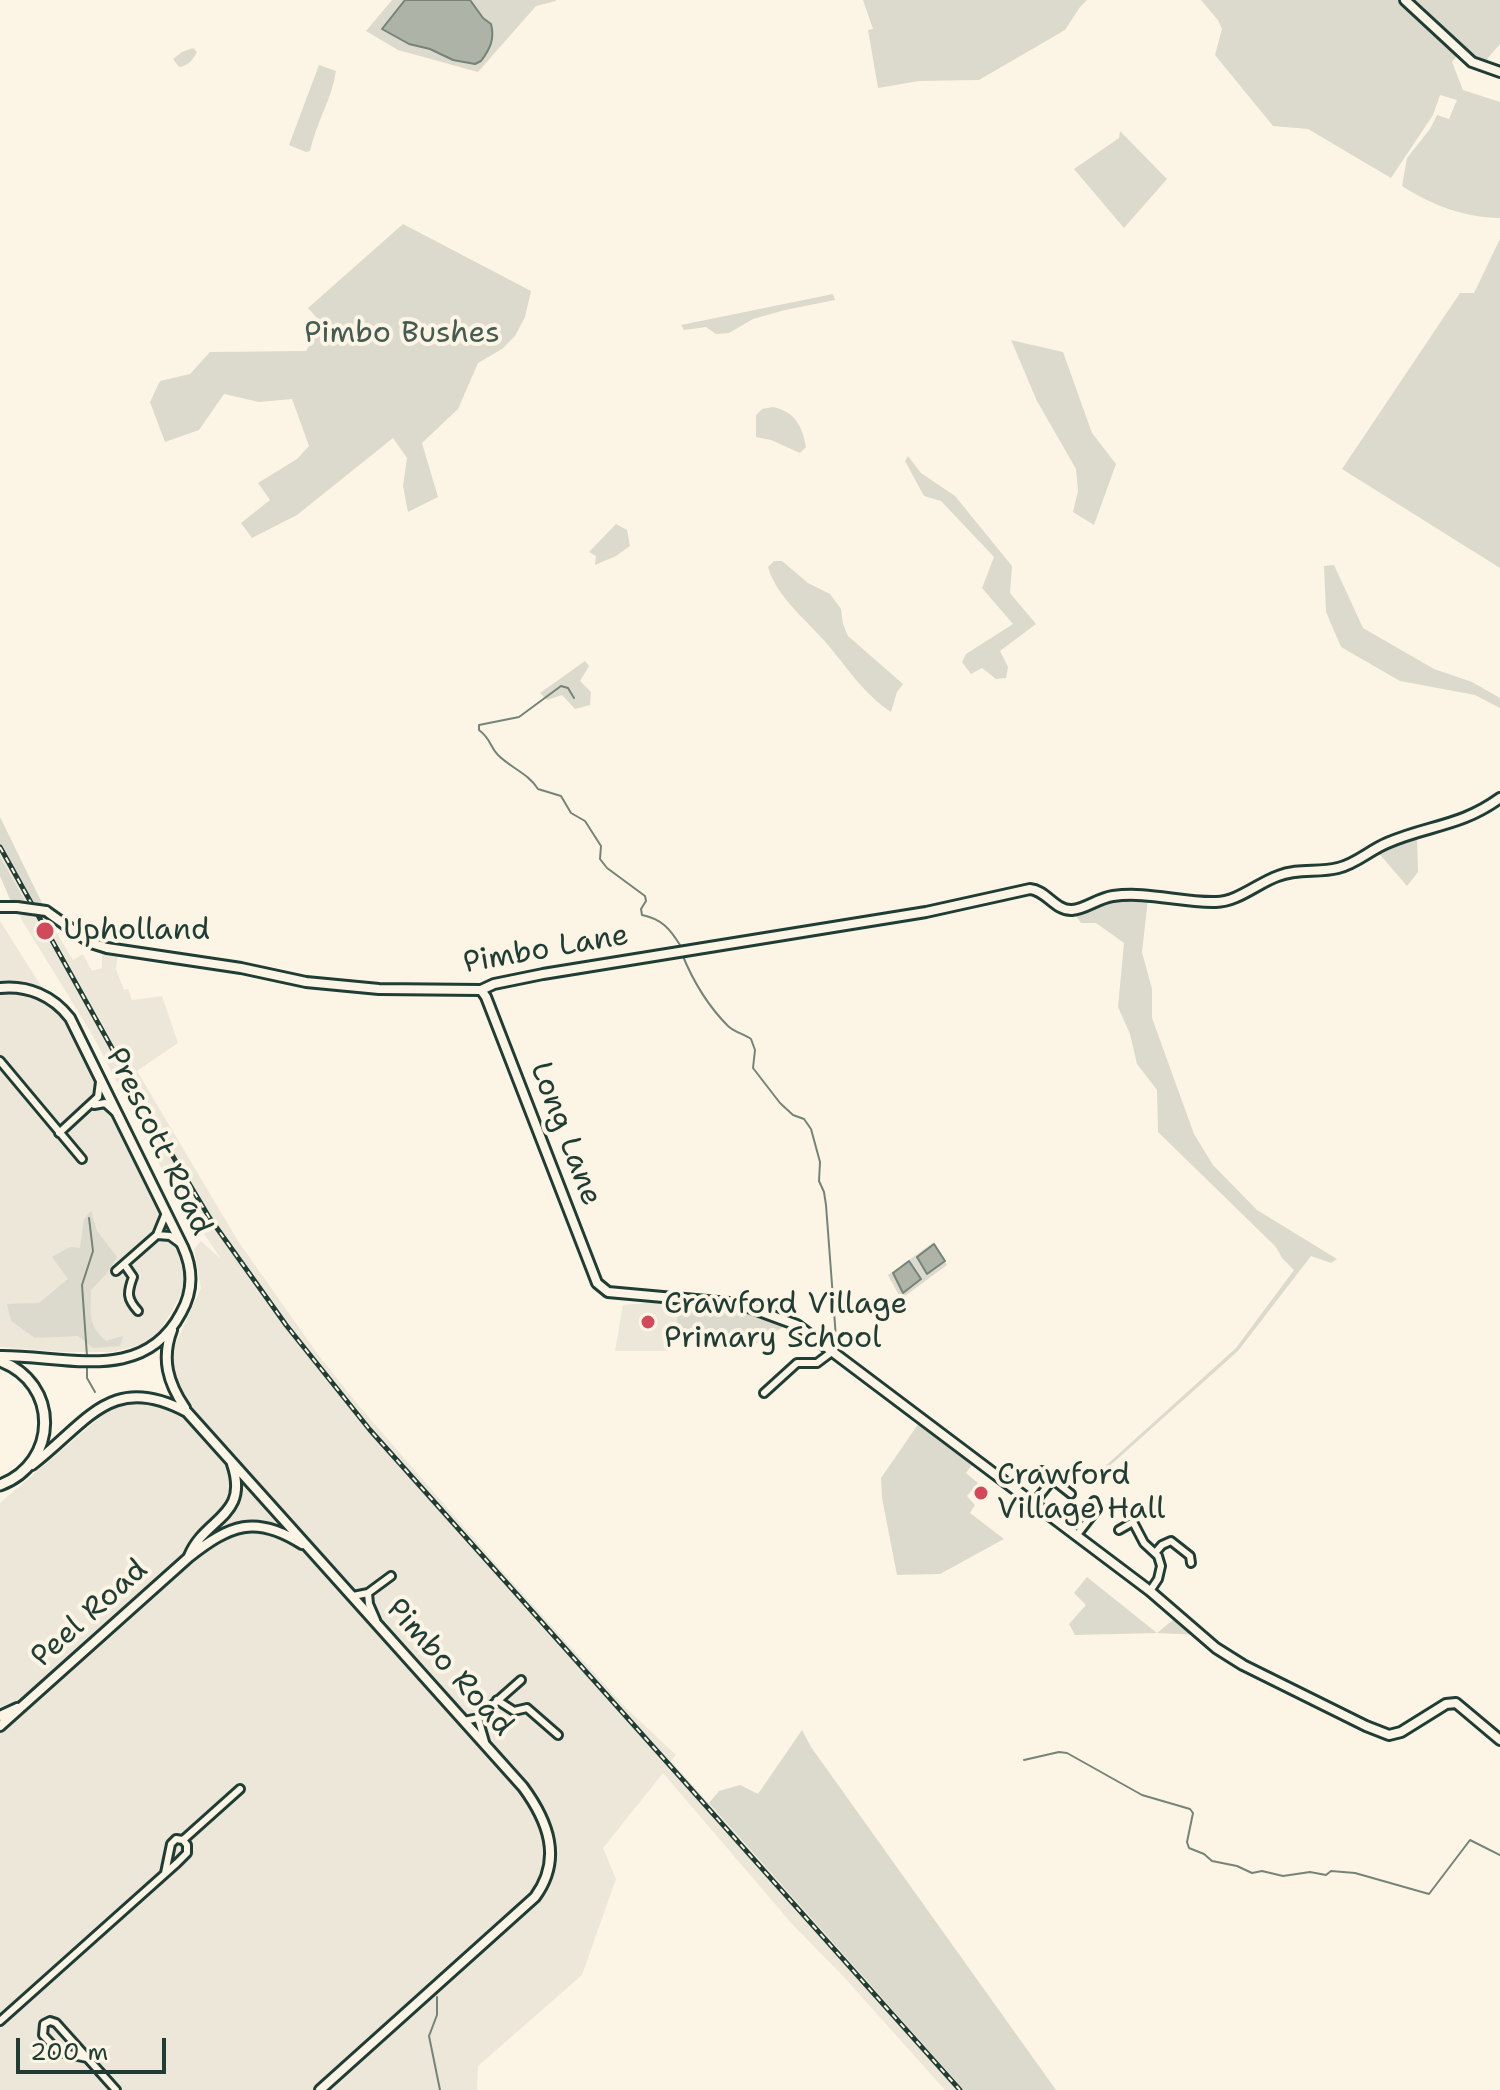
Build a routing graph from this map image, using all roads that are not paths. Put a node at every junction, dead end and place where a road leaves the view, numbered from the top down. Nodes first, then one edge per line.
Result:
1 (1405, 0) edge
2 (1500, 72) edge
3 (1500, 798) edge
4 (0, 907) edge
5 (0, 988) edge
6 (481, 990) junction
7 (0, 1061) edge
8 (98, 1075) junction
9 (91, 1106) junction
10 (123, 1123) junction
11 (59, 1133) junction
12 (82, 1159) dead end
13 (166, 1213) junction
14 (157, 1235) junction
15 (183, 1247) junction
16 (124, 1264) junction
17 (116, 1271) dead end
18 (138, 1311) dead end
19 (172, 1329) junction
20 (834, 1351) junction
21 (0, 1358) edge
22 (764, 1393) dead end
23 (187, 1412) junction
24 (230, 1460) junction
25 (31, 1465) junction
26 (1042, 1471) dead end
27 (15, 1479) junction
28 (1053, 1479) junction
29 (0, 1485) edge
30 (0, 1492) edge
31 (1071, 1494) dead end
32 (1094, 1501) dead end
33 (1033, 1504) junction
34 (1119, 1530) dead end
35 (1076, 1536) junction
36 (310, 1548) junction
37 (1155, 1553) junction
38 (189, 1557) junction
39 (1191, 1563) dead end
40 (391, 1576) dead end
41 (1150, 1591) junction
42 (368, 1593) junction
43 (353, 1596) junction
44 (379, 1625) junction
45 (521, 1680) dead end
46 (497, 1700) junction
47 (23, 1707) junction
48 (0, 1716) edge
49 (478, 1718) junction
50 (464, 1721) junction
51 (0, 1726) edge
52 (558, 1735) dead end
53 (1500, 1740) edge
54 (488, 1748) junction
55 (240, 1789) dead end
56 (183, 1840) junction
57 (165, 1873) junction
58 (1, 2019) edge
59 (70, 2039) junction
60 (67, 2054) junction
61 (87, 2058) junction
62 (116, 2090) edge
63 (321, 2090) edge

1 - 2 street
3 - 6 street, Pimbo Lane
4 - 6 street, Pimbo Lane, bridge
5 - 8 street, Prescott Road
6 - 20 street, Long Lane
7 - 11 street
8 - 9 street
8 - 10 street, Prescott Road
9 - 10 street
9 - 11 street
10 - 13 street, Prescott Road
11 - 12 street
13 - 14 street
13 - 15 street, Prescott Road
14 - 15 street
14 - 16 street
15 - 19 street, Prescott Road
16 - 17 street
16 - 18 street
19 - 21 street, Prescott Road
19 - 23 street
20 - 22 street
20 - 33 street
21 - 25 main road
23 - 24 street, Pimbo Road
23 - 25 street, Pimbo Road
24 - 36 street, Pimbo Road
24 - 38 street, Peel Road
25 - 27 main road
26 - 28 street
27 - 29 main road
27 - 30 main road
28 - 31 street
28 - 33 street
32 - 35 street
33 - 35 street
34 - 37 street
35 - 41 street
36 - 38 street, Peel Road
36 - 43 street, Pimbo Road
37 - 39 street
37 - 41 street
38 - 47 street, Peel Road
40 - 42 street
41 - 53 street
42 - 43 street
42 - 44 street
43 - 44 street, Pimbo Road
44 - 50 street, Pimbo Road
45 - 46 street
46 - 49 street
46 - 52 street
47 - 48 street, Peel Road
47 - 51 street, Peel Road
49 - 50 street
49 - 54 street
50 - 54 street, Pimbo Road
54 - 63 street, Pimbo Road
55 - 56 street
56 - 57 street
56 - 57 street
57 - 58 street
59 - 60 street
59 - 60 street
59 - 61 street
60 - 61 street
61 - 62 street

